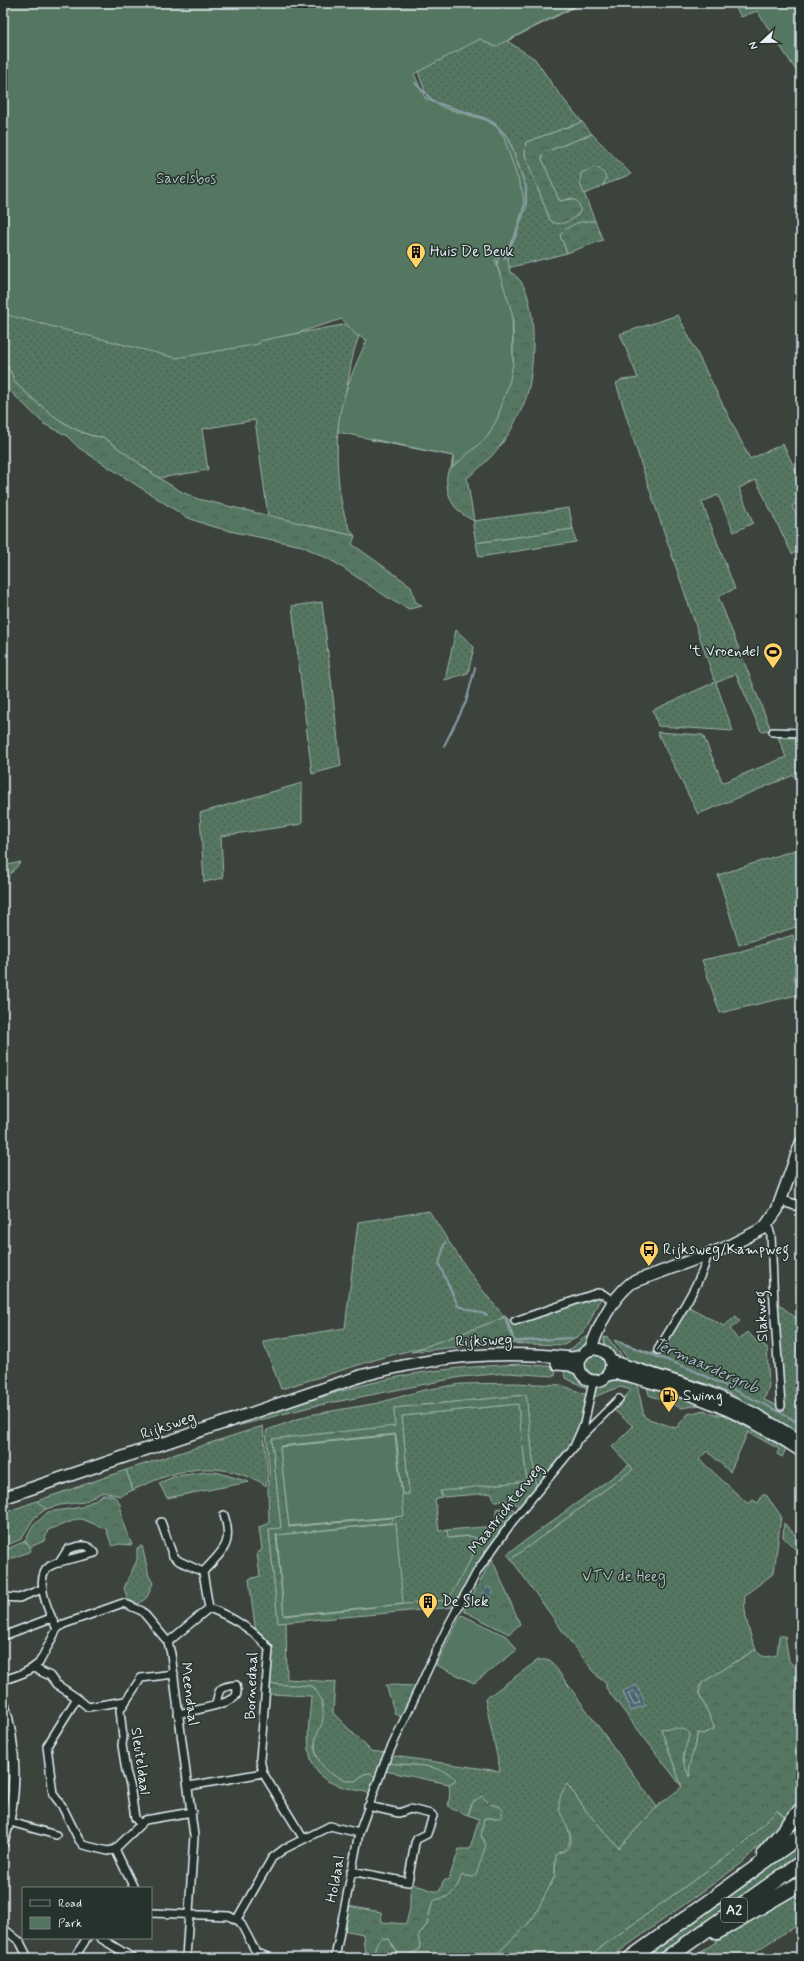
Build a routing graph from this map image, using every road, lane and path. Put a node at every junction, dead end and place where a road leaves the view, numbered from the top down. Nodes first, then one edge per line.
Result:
1 (773, 732) dead end
2 (801, 733) edge
3 (801, 1143) edge
4 (780, 1200) junction
5 (801, 1204) edge
6 (768, 1225) junction
7 (706, 1255) junction
8 (613, 1301) junction
9 (605, 1314) junction
10 (515, 1321) dead end
11 (658, 1350) dead end
12 (602, 1351) junction
13 (585, 1353) junction
14 (611, 1361) junction
15 (579, 1369) junction
16 (608, 1375) junction
17 (593, 1382) junction
18 (343, 1383) junction
19 (619, 1399) dead end
20 (781, 1406) dead end
21 (577, 1440) junction
22 (801, 1441) edge
23 (801, 1450) edge
24 (3, 1498) edge
25 (224, 1515) dead end
26 (161, 1522) dead end
27 (59, 1563) dead end
28 (203, 1572) junction
29 (42, 1589) junction
30 (3, 1597) edge
31 (209, 1608) junction
32 (51, 1618) junction
33 (57, 1629) junction
34 (3, 1636) edge
35 (168, 1642) junction
36 (34, 1668) junction
37 (174, 1674) junction
38 (3, 1680) edge
39 (77, 1698) junction
40 (3, 1701) edge
41 (125, 1701) junction
42 (216, 1705) dead end
43 (178, 1714) junction
44 (263, 1773) junction
45 (189, 1786) junction
46 (368, 1806) junction
47 (801, 1810) edge
48 (192, 1812) junction
49 (6, 1821) edge
50 (140, 1824) junction
51 (359, 1833) junction
52 (56, 1835) dead end
53 (801, 1835) edge
54 (303, 1838) junction
55 (3, 1843) edge
56 (115, 1849) junction
57 (801, 1863) edge
58 (351, 1872) junction
59 (740, 1880) junction
60 (801, 1883) edge
61 (134, 1887) edge
62 (152, 1913) edge
63 (189, 1915) junction
64 (236, 1919) junction
65 (3, 1928) edge
66 (86, 1939) edge
67 (111, 1941) edge
68 (265, 1957) edge
69 (28, 1958) edge
70 (74, 1958) edge
71 (133, 1958) edge
72 (186, 1958) edge
73 (335, 1958) edge
74 (631, 1958) edge
75 (667, 1958) edge
76 (672, 1958) edge

1 - 2 street
3 - 4 main road
4 - 5 street
4 - 6 main road
6 - 7 main road
6 - 20 street, Slakweg
7 - 8 main road
7 - 11 street
8 - 9 main road
8 - 10 street
9 - 12 main road
9 - 13 main road
12 - 13 main road
12 - 14 main road
13 - 15 main road
13 - 18 main road, Rijksweg
14 - 16 main road
14 - 22 main road
15 - 17 main road
15 - 18 main road, Rijksweg
16 - 17 main road
16 - 23 main road
17 - 21 street, Maastrichterweg
18 - 24 main road, Rijksweg
19 - 21 street
21 - 46 street, Maastrichterweg
25 - 28 street
26 - 28 street
27 - 29 street
28 - 31 street
29 - 30 street
29 - 32 street
31 - 35 street
31 - 44 street, Bornedaal
32 - 33 street
32 - 34 street
33 - 35 street, Meendaal
33 - 36 street
35 - 37 street, Meendaal
36 - 38 street
36 - 39 street
37 - 41 street, Sleuteldaal
37 - 43 street, Meendaal
39 - 41 street
39 - 56 street
40 - 49 street
41 - 50 street, Sleuteldaal
42 - 43 street
43 - 45 street, Meendaal
44 - 45 street
44 - 54 street, Bornedaal
45 - 48 street, Meendaal
46 - 51 street, Holdaal
46 - 58 street
47 - 59 highway, A2
48 - 50 street
48 - 63 street, Meendaal
49 - 52 street
49 - 55 street
50 - 56 street
51 - 54 street
51 - 58 street, Holdaal
53 - 59 highway, A2
54 - 64 street
56 - 61 street
57 - 75 highway, A2
58 - 73 street, Holdaal
59 - 74 highway, A2
60 - 76 highway, A2
62 - 63 street
63 - 64 street
63 - 72 street, Meendaal
64 - 68 street
65 - 69 street
66 - 70 street
67 - 71 street

